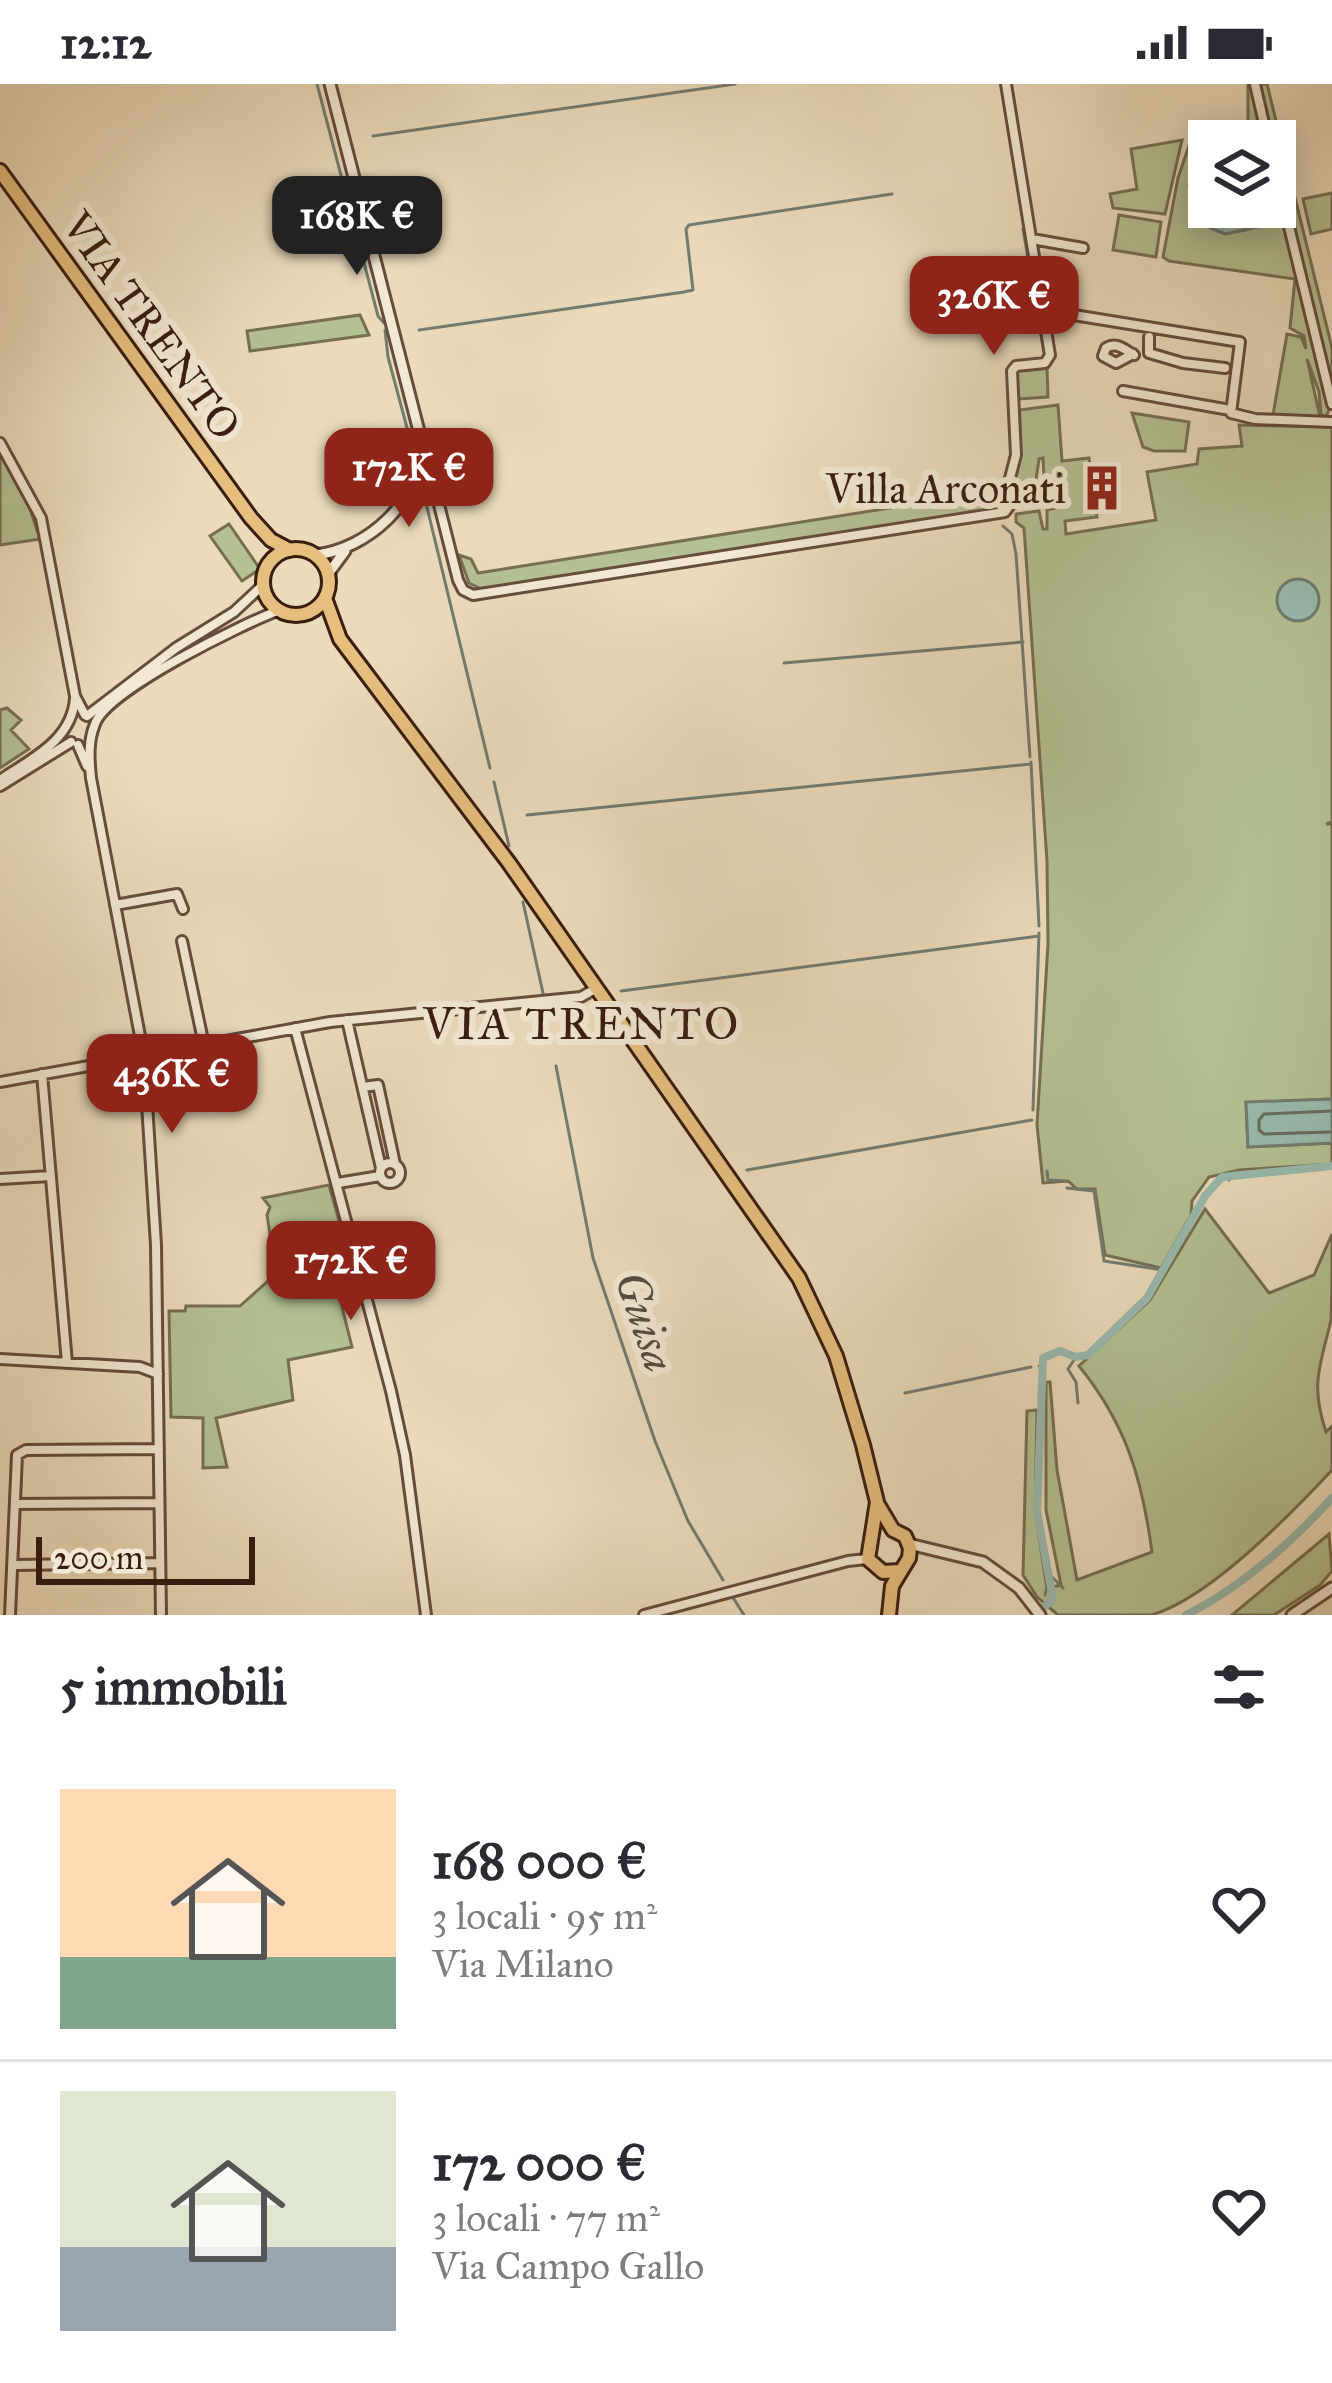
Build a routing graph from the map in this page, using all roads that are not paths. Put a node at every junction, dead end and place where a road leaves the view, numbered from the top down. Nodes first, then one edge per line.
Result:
1 (330, 84) edge
2 (1006, 84) edge
3 (1255, 84) edge
4 (1263, 120) edge
5 (0, 171) edge
6 (1289, 228) edge
7 (1032, 239) junction
8 (1083, 248) dead end
9 (1043, 310) junction
10 (1150, 331) junction
11 (1232, 369) junction
12 (1123, 391) dead end
13 (1332, 404) edge
14 (1230, 410) junction
15 (1332, 422) edge
16 (0, 443) edge
17 (419, 473) junction
18 (261, 533) junction
19 (349, 547) junction
20 (290, 550) junction
21 (315, 555) junction
22 (267, 567) junction
23 (328, 574) junction
24 (264, 584) junction
25 (325, 598) junction
26 (280, 610) junction
27 (303, 614) junction
28 (340, 639) junction
29 (75, 696) junction
30 (86, 715) junction
31 (72, 716) junction
32 (94, 724) junction
33 (64, 731) junction
34 (80, 743) junction
35 (0, 783) edge
36 (115, 905) junction
37 (183, 909) dead end
38 (182, 941) dead end
39 (597, 987) junction
40 (347, 1020) junction
41 (295, 1028) junction
42 (203, 1045) junction
43 (144, 1057) junction
44 (42, 1074) junction
45 (0, 1082) edge
46 (363, 1087) junction
47 (395, 1164) junction
48 (381, 1172) junction
49 (51, 1176) junction
50 (0, 1178) edge
51 (338, 1183) junction
52 (0, 1359) edge
53 (158, 1361) junction
54 (68, 1363) junction
55 (140, 1367) junction
56 (158, 1374) junction
57 (159, 1449) junction
58 (877, 1502) junction
59 (159, 1503) junction
60 (15, 1504) junction
61 (892, 1530) junction
62 (875, 1534) junction
63 (909, 1551) junction
64 (868, 1555) junction
65 (160, 1563) junction
66 (14, 1564) junction
67 (899, 1571) junction
68 (883, 1572) junction
69 (1332, 1588) edge
70 (890, 1594) junction
71 (10, 1615) edge
72 (161, 1615) edge
73 (426, 1615) edge
74 (644, 1615) edge
75 (889, 1615) edge
76 (1040, 1615) edge
77 (1292, 1615) edge

1 - 17 street
2 - 7 street
3 - 4 street
5 - 18 main road, VIA TRENTO
6 - 13 street
7 - 8 street
7 - 9 street
9 - 10 street
9 - 17 street
10 - 11 street
10 - 11 street
11 - 14 street
12 - 14 street
14 - 15 street
16 - 29 street
17 - 19 street
18 - 20 main road
18 - 22 main road
19 - 21 street
19 - 23 street
20 - 21 main road
20 - 22 main road
21 - 23 main road
22 - 24 main road
23 - 25 main road
24 - 26 main road
24 - 30 street
25 - 27 main road
25 - 28 main road
26 - 27 main road
26 - 32 street
27 - 28 main road
28 - 39 main road
29 - 30 street
29 - 31 street
30 - 31 street
30 - 32 street
31 - 33 street
32 - 34 street
33 - 34 street
33 - 35 street
34 - 35 street
34 - 36 street
36 - 37 street
36 - 43 street
38 - 42 street
39 - 40 street
39 - 58 main road
40 - 41 street
40 - 46 street
41 - 42 street
41 - 51 street
42 - 43 street
43 - 44 street
43 - 53 street
44 - 45 street
44 - 49 street
46 - 47 street
46 - 48 street
47 - 48 street
47 - 48 street
48 - 51 street
49 - 50 street
49 - 54 street
51 - 73 street
52 - 54 street
53 - 55 street
53 - 56 street
54 - 55 street
55 - 56 street
56 - 57 street
57 - 59 street
57 - 60 street
58 - 61 main road
58 - 62 main road
59 - 60 street
59 - 65 street
60 - 66 street
61 - 62 main road
61 - 63 main road
62 - 64 main road
63 - 67 main road
63 - 76 street
64 - 68 main road
64 - 74 street
65 - 66 street
65 - 72 street
66 - 71 street
67 - 68 main road
67 - 70 main road
68 - 70 main road
69 - 77 street
70 - 75 main road

